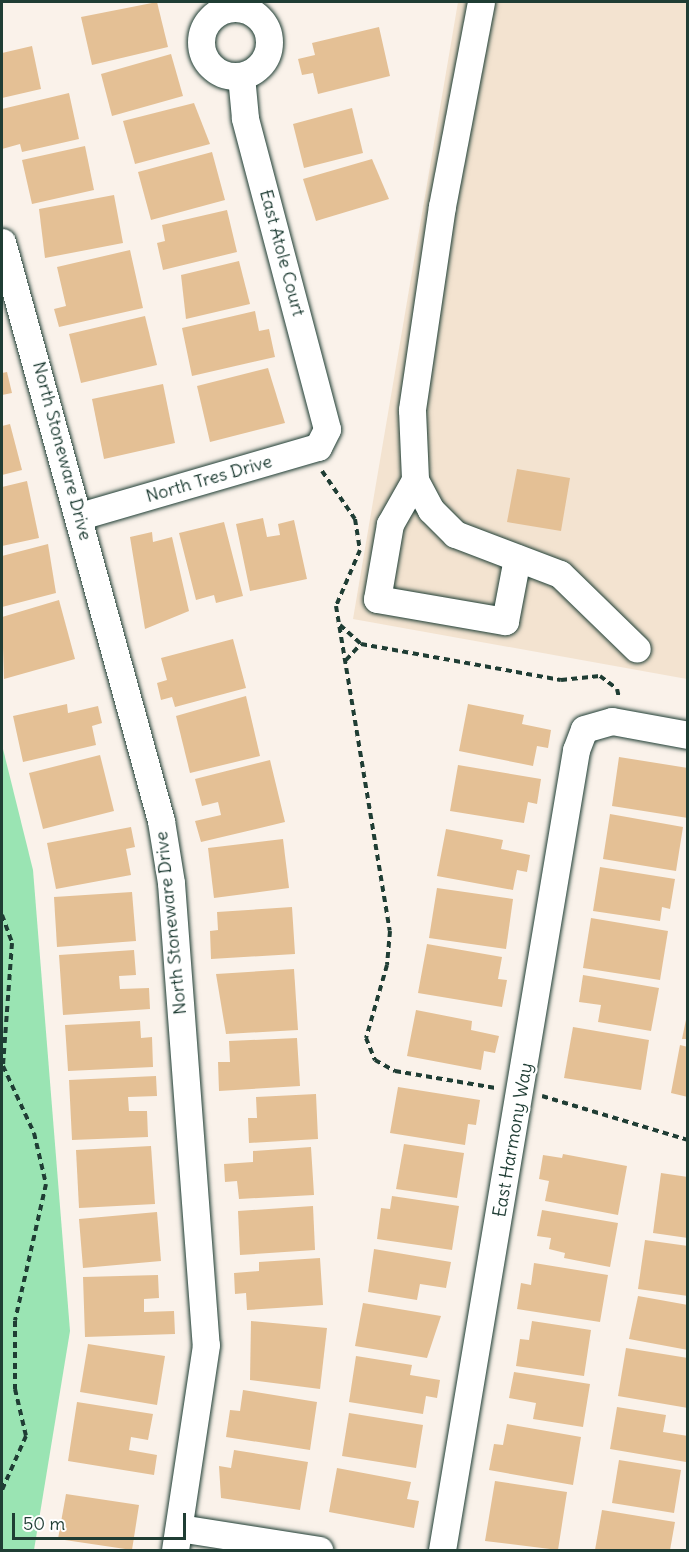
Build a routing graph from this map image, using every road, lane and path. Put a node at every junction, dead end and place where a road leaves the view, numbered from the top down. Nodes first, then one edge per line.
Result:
1 (481, 2) edge
2 (232, 5) edge
3 (241, 76) junction
4 (2, 242) edge
5 (323, 438) junction
6 (415, 480) junction
7 (80, 516) junction
8 (518, 558) junction
9 (339, 625) junction
10 (361, 644) junction
11 (637, 649) dead end
12 (346, 660) junction
13 (612, 721) junction
14 (687, 735) edge
15 (2, 915) edge
16 (522, 1093) junction
17 (687, 1140) edge
18 (2, 1490) edge
19 (177, 1539) edge
20 (319, 1551) edge
21 (441, 1551) edge

1 - 6 street
2 - 3 street
2 - 3 street
3 - 5 street, East Atole Court
4 - 7 street, North Stoneware Drive
5 - 7 street, North Tres Drive
5 - 9 path
6 - 8 street
6 - 8 street
7 - 19 street, North Stoneware Drive
8 - 11 street
9 - 10 path
9 - 12 path
10 - 12 path
10 - 13 path
12 - 16 path
13 - 14 street
13 - 16 street, East Harmony Way
15 - 18 path
16 - 17 path
16 - 21 street, East Harmony Way
19 - 20 street

